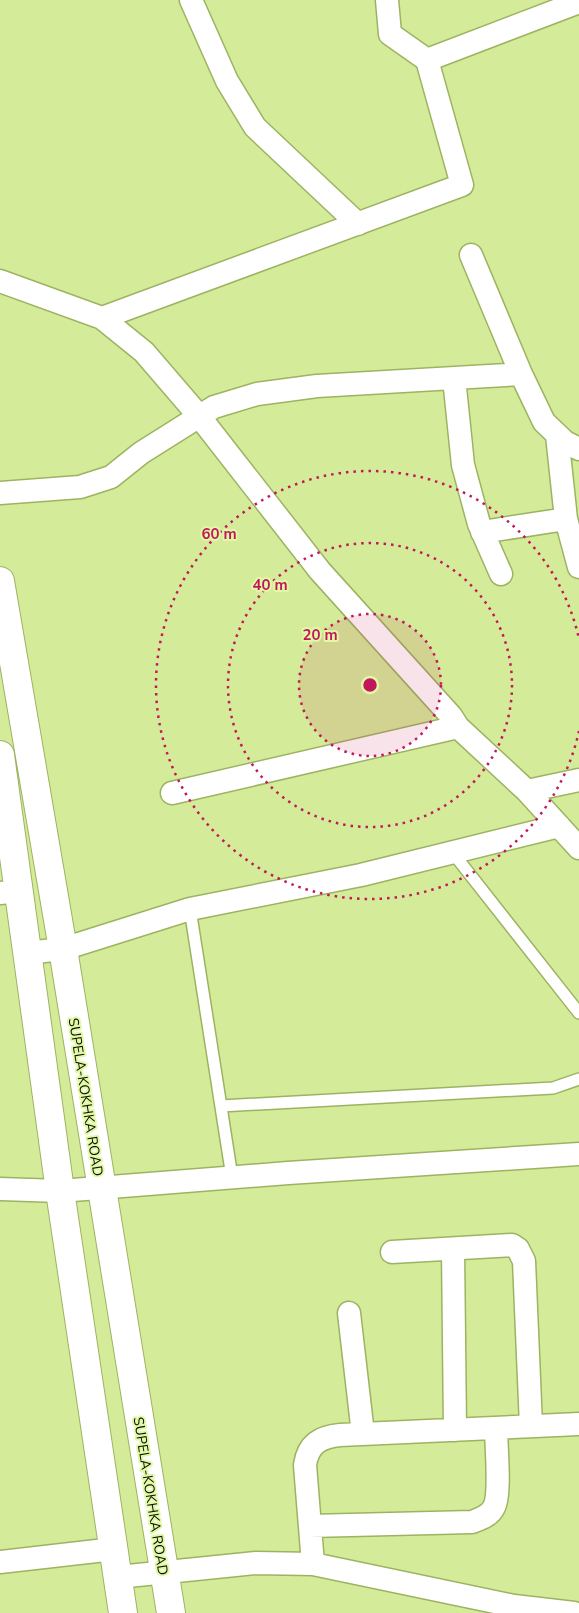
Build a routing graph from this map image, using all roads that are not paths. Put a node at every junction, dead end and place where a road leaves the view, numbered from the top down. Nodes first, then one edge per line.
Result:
1 (191, 0) edge
2 (387, 0) edge
3 (579, 1) edge
4 (427, 60) junction
5 (358, 224) junction
6 (471, 255) dead end
7 (0, 281) edge
8 (102, 318) junction
9 (521, 374) junction
10 (454, 378) junction
11 (199, 416) junction
12 (557, 435) junction
13 (579, 449) edge
14 (0, 493) edge
15 (566, 519) junction
16 (482, 532) junction
17 (579, 567) edge
18 (501, 574) dead end
19 (0, 581) edge
20 (449, 715) junction
21 (0, 755) edge
22 (579, 780) edge
23 (527, 791) junction
24 (172, 793) dead end
25 (559, 826) junction
26 (579, 848) edge
27 (453, 853) junction
28 (10, 892) edge
29 (190, 909) junction
30 (63, 949) junction
31 (26, 953) junction
32 (579, 1013) edge
33 (579, 1079) edge
34 (221, 1106) junction
35 (579, 1154) edge
36 (232, 1177) junction
37 (100, 1187) junction
38 (0, 1189) edge
39 (60, 1191) junction
40 (453, 1249) junction
41 (392, 1252) dead end
42 (349, 1313) dead end
43 (579, 1424) edge
44 (531, 1426) junction
45 (496, 1428) junction
46 (455, 1430) junction
47 (362, 1434) junction
48 (310, 1526) junction
49 (114, 1549) junction
50 (0, 1562) edge
51 (313, 1564) junction
52 (164, 1573) junction
53 (118, 1578) junction
54 (123, 1613) edge
55 (171, 1613) edge
56 (574, 1613) edge

1 - 5 street
2 - 4 street
3 - 4 street
4 - 5 street
5 - 8 street
6 - 9 street
7 - 8 street
8 - 11 street
9 - 10 street
9 - 12 street
10 - 11 street
10 - 16 street
11 - 14 street
11 - 20 street
12 - 13 street
12 - 15 street
15 - 16 street
15 - 17 street
16 - 18 street
19 - 30 street, SUPELA-KOKHKA ROAD
20 - 23 street
20 - 24 street
21 - 28 street
22 - 23 street
23 - 25 street
25 - 26 street
25 - 27 street
27 - 29 street
27 - 32 lane
28 - 31 street
29 - 30 street
29 - 34 lane
30 - 31 street
30 - 37 street, SUPELA-KOKHKA ROAD
31 - 39 street
33 - 34 lane
34 - 36 lane
35 - 36 street
36 - 37 street
37 - 39 street
37 - 52 street, SUPELA-KOKHKA ROAD
38 - 39 street
39 - 49 street
40 - 41 street
40 - 44 street
40 - 46 street
42 - 47 street
43 - 44 street
44 - 45 street
45 - 46 street
45 - 48 street
46 - 47 street
47 - 48 street
48 - 51 street
49 - 50 street
49 - 53 street
51 - 52 street
51 - 56 street
52 - 53 street
52 - 55 street, SUPELA-KOKHKA ROAD
53 - 54 street

